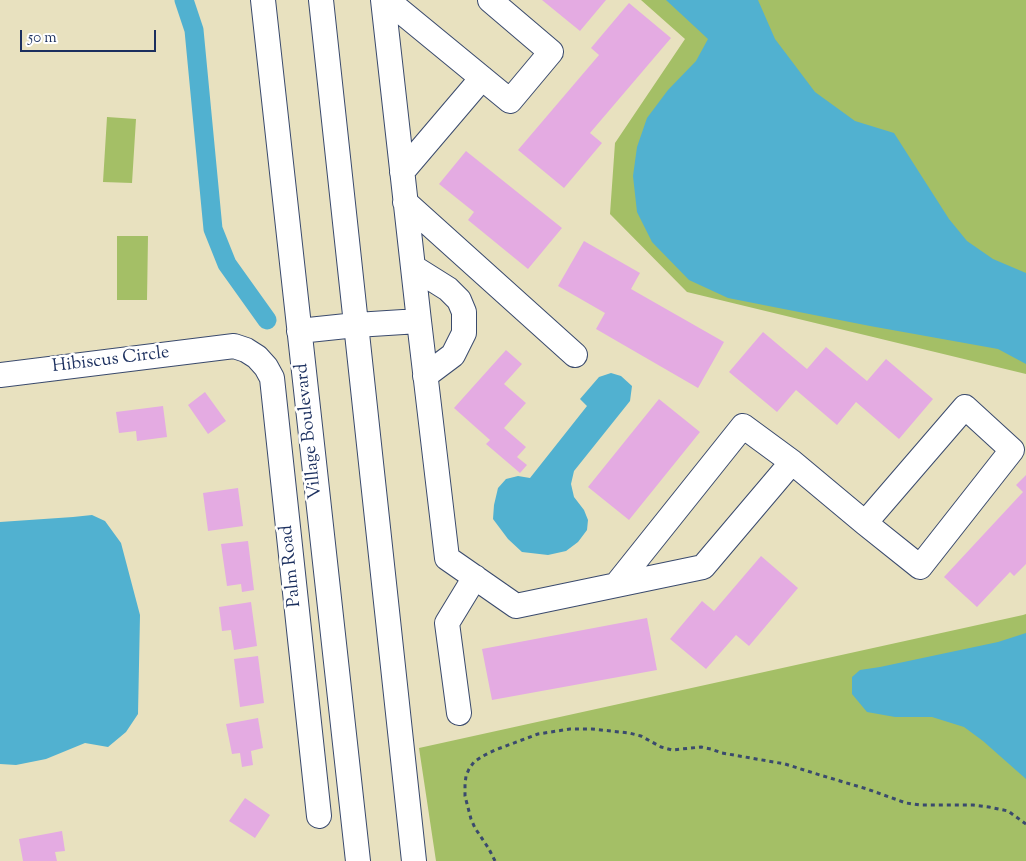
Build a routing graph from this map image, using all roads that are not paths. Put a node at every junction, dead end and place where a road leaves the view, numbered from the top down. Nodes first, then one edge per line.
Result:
1 (262, 0) edge
2 (321, 0) edge
3 (383, 0) edge
4 (387, 0) edge
5 (490, 0) edge
6 (482, 78) junction
7 (402, 172) junction
8 (405, 202) junction
9 (413, 267) junction
10 (419, 320) junction
11 (356, 325) junction
12 (299, 331) junction
13 (223, 347) joint
14 (574, 355) dead end
15 (0, 375) edge
16 (425, 376) junction
17 (792, 462) junction
18 (865, 523) junction
19 (474, 577) junction
20 (616, 585) junction
21 (459, 713) dead end
22 (319, 816) dead end
23 (358, 861) edge
24 (414, 861) edge

1 - 12 street, Village Boulevard
2 - 11 street
3 - 7 street
4 - 6 street
5 - 6 street
6 - 7 street
7 - 8 street
8 - 9 street
8 - 14 street
9 - 10 street
9 - 16 street
10 - 11 street
10 - 16 street
11 - 12 street
11 - 24 street
12 - 23 street, Village Boulevard
13 - 15 street, Hibiscus Circle
13 - 22 street, Palm Road
16 - 19 street
17 - 18 street
17 - 20 street
17 - 20 street
18 - 18 street
19 - 20 street
19 - 21 street

